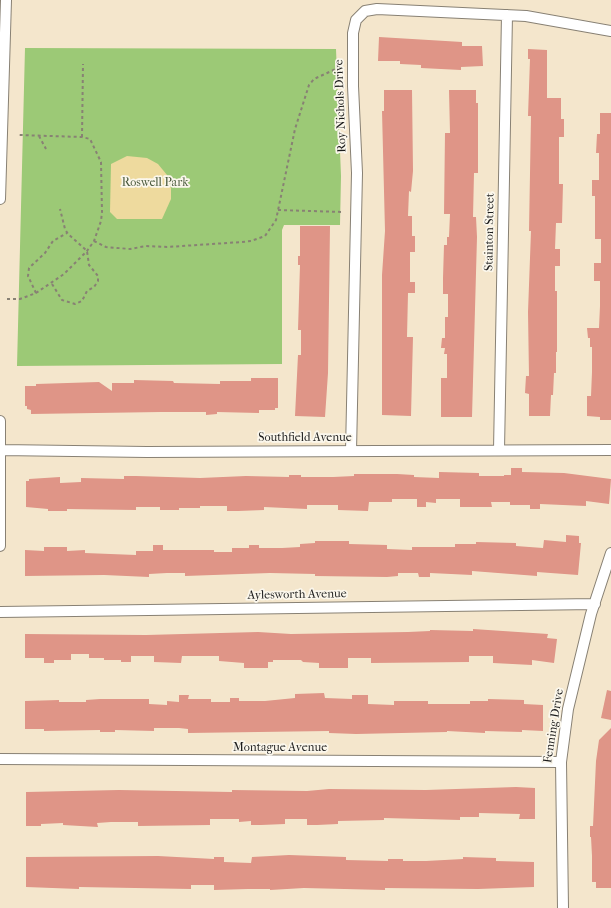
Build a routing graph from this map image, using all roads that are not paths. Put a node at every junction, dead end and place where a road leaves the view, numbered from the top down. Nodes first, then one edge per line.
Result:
1 (6, 0) edge
2 (506, 15) junction
3 (611, 31) edge
4 (1, 127) edge
5 (0, 199) edge
6 (0, 421) edge
7 (0, 450) edge
8 (500, 450) junction
9 (611, 450) edge
10 (352, 451) junction
11 (0, 546) edge
12 (611, 553) edge
13 (595, 604) junction
14 (0, 612) edge
15 (0, 759) edge
16 (561, 762) junction
17 (563, 908) edge

1 - 4 street
2 - 3 street, Roy Nichols Drive
2 - 8 street, Stainton Street
2 - 10 street, Roy Nichols Drive
4 - 5 street
6 - 7 street
7 - 10 street, Southfield Avenue
7 - 11 street
8 - 9 street, Southfield Avenue
8 - 10 street, Southfield Avenue
12 - 13 street, Fenning Drive
13 - 14 street, Aylesworth Avenue
13 - 16 street, Fenning Drive
15 - 16 street, Montague Avenue
16 - 17 street, Fenning Drive

